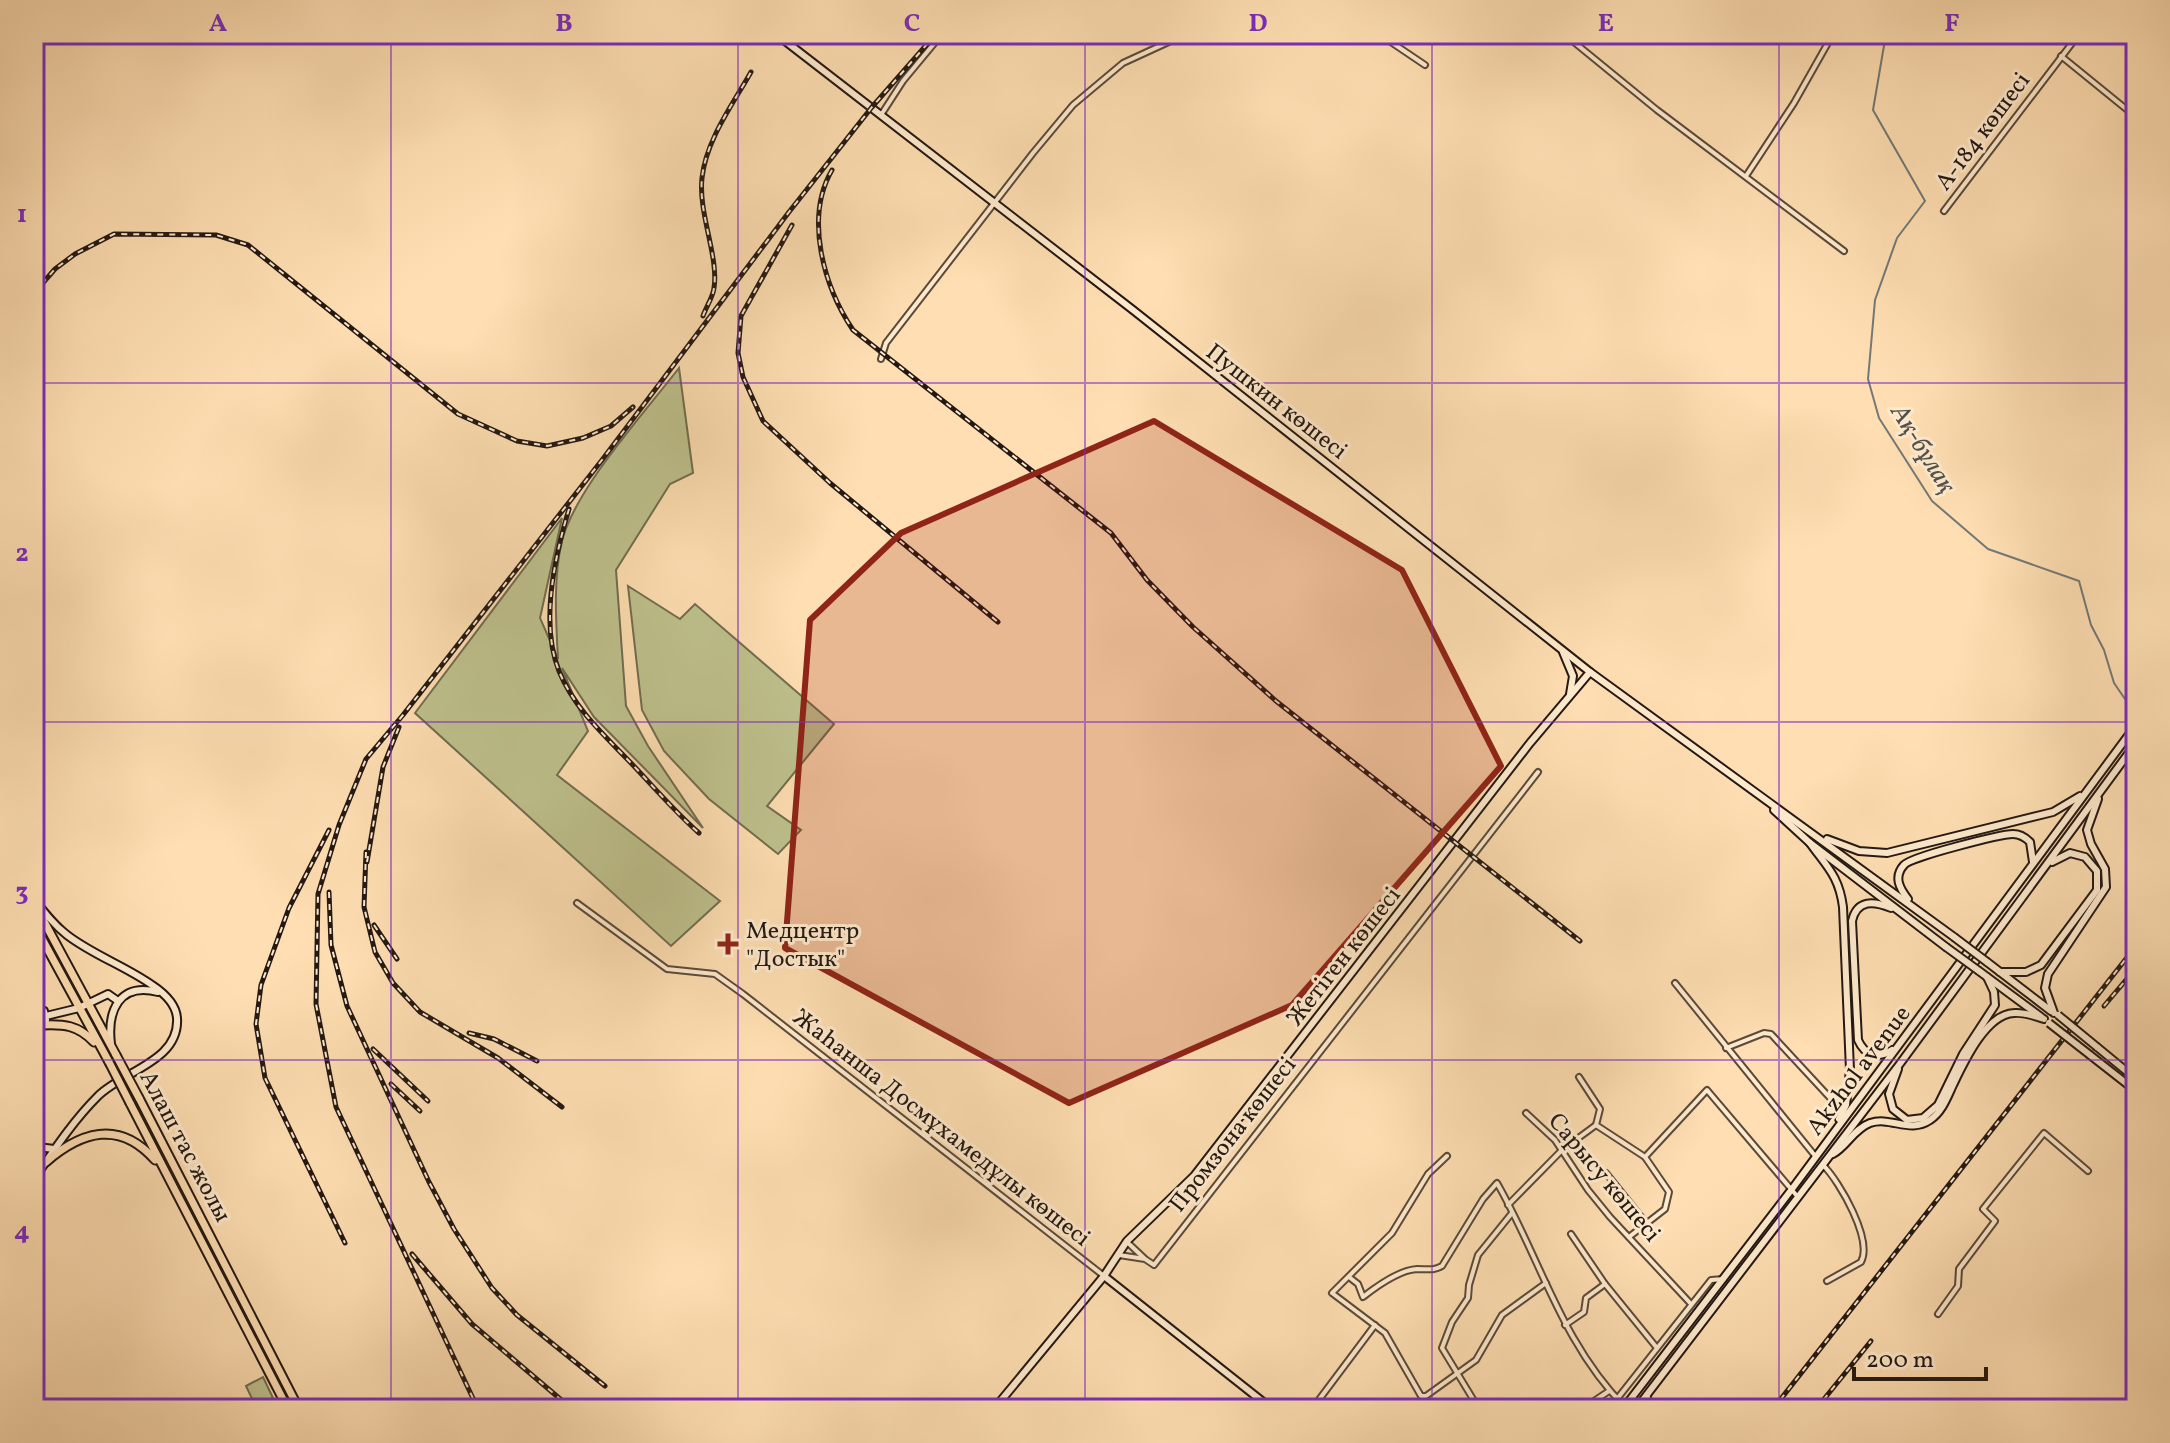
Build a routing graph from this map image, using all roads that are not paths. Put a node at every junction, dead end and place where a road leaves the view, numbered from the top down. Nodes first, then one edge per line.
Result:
1 (776, 34) edge
2 (942, 34) edge
3 (1186, 34) edge
4 (1379, 34) edge
5 (1564, 34) edge
6 (1833, 34) edge
7 (2079, 34) edge
8 (2061, 56) junction
9 (1425, 65) dead end
10 (881, 115) junction
11 (2136, 117) edge
12 (1746, 176) junction
13 (996, 203) junction
14 (1944, 211) dead end
15 (1844, 251) dead end
16 (881, 359) dead end
17 (1561, 649) junction
18 (1590, 672) junction
19 (1570, 695) junction
20 (2136, 725) edge
21 (2136, 743) edge
22 (1538, 772) dead end
23 (2093, 782) junction
24 (2101, 793) junction
25 (1757, 795) junction
26 (1817, 836) junction
27 (1810, 843) junction
28 (2033, 862) junction
29 (2044, 871) junction
30 (34, 901) edge
31 (577, 903) dead end
32 (1912, 905) junction
33 (1898, 911) junction
34 (34, 924) edge
35 (2000, 972) junction
36 (1987, 977) junction
37 (1675, 983) dead end
38 (162, 993) junction
39 (118, 1001) junction
40 (90, 1003) junction
41 (79, 1008) junction
42 (34, 1009) edge
43 (2056, 1014) junction
44 (2047, 1021) junction
45 (40, 1023) edge
46 (111, 1045) junction
47 (1898, 1047) junction
48 (101, 1048) junction
49 (1726, 1048) junction
50 (1899, 1065) junction
51 (34, 1077) edge
52 (1579, 1077) dead end
53 (2136, 1079) edge
54 (2136, 1091) edge
55 (1846, 1105) junction
56 (1526, 1113) dead end
57 (1596, 1125) junction
58 (1831, 1135) junction
59 (34, 1144) edge
60 (54, 1149) junction
61 (1562, 1150) junction
62 (1447, 1156) dead end
63 (1830, 1156) junction
64 (1645, 1157) junction
65 (1816, 1157) junction
66 (46, 1162) junction
67 (1823, 1165) junction
68 (164, 1171) junction
69 (2088, 1171) dead end
70 (1606, 1173) dead end
71 (34, 1179) edge
72 (1792, 1189) junction
73 (1797, 1196) junction
74 (1508, 1205) junction
75 (1512, 1213) junction
76 (1646, 1223) junction
77 (1571, 1234) dead end
78 (1629, 1237) junction
79 (1127, 1241) junction
80 (1117, 1255) junction
81 (1145, 1259) junction
82 (1104, 1276) junction
83 (1349, 1277) junction
84 (1724, 1279) junction
85 (1827, 1281) dead end
86 (1546, 1283) junction
87 (1605, 1284) junction
88 (1363, 1297) junction
89 (1691, 1304) junction
90 (1353, 1307) junction
91 (1938, 1314) dead end
92 (1375, 1325) junction
93 (1564, 1325) junction
94 (1657, 1348) junction
95 (273, 1357) junction
96 (264, 1362) junction
97 (1456, 1375) junction
98 (1652, 1390) junction
99 (1609, 1391) junction
100 (1617, 1399) junction
101 (1624, 1408) edge
102 (288, 1409) edge
103 (299, 1409) edge
104 (994, 1409) edge
105 (1272, 1409) edge
106 (1312, 1409) edge
107 (1479, 1409) edge
108 (1582, 1409) edge
109 (1636, 1409) edge
110 (1643, 1409) edge

1 - 10 main road, Пушкин көшесі
2 - 10 street
3 - 13 street
4 - 9 street
5 - 12 street
6 - 12 street
7 - 8 street, А-184 көшесі
8 - 11 street
8 - 14 street, А-184 көшесі
10 - 13 main road, Пушкин көшесі
12 - 15 street
13 - 16 street
13 - 17 main road, Пушкин көшесі
17 - 18 main road, Пушкин көшесі
17 - 19 main road
18 - 19 main road, Жетіген көшесі
18 - 25 main road, Пушкин көшесі
19 - 79 main road, Жетіген көшесі
20 - 23 main road, Akzhol avenue
21 - 24 main road, Akzhol avenue
22 - 81 street, Промзона көшесі
23 - 26 main road
23 - 28 main road, Akzhol avenue
24 - 29 main road, Akzhol avenue
24 - 43 main road
25 - 26 main road
25 - 27 main road
26 - 32 main road
27 - 33 main road
27 - 55 main road
28 - 32 main road
28 - 47 main road, Akzhol avenue
29 - 35 main road
29 - 50 main road, Akzhol avenue
30 - 38 main road
30 - 40 main road, Алаш тас жолы
31 - 82 street, Жаһанша Досмұхамедұлы көшесі
32 - 35 main road, bridge
33 - 36 main road, bridge
33 - 47 main road
34 - 41 main road, Алаш тас жолы
35 - 43 main road
36 - 44 main road
36 - 50 main road
37 - 49 street
38 - 39 main road
38 - 60 main road
39 - 40 main road
39 - 46 main road
40 - 41 main road
40 - 46 main road, Алаш тас жолы
41 - 45 main road
41 - 48 main road, Алаш тас жолы
42 - 45 main road
43 - 53 main road, bridge
44 - 54 main road, bridge
44 - 63 main road
45 - 48 main road
45 - 51 main road
46 - 95 main road, Алаш тас жолы, bridge
47 - 58 main road, Akzhol avenue
48 - 68 main road, Алаш тас жолы, bridge
49 - 55 street
49 - 65 street
50 - 63 main road, Akzhol avenue
52 - 57 street
55 - 58 main road
56 - 61 street, Сарысу көшесі
57 - 61 street
57 - 64 street
58 - 65 main road, Akzhol avenue
59 - 60 main road
60 - 66 main road
61 - 74 street
61 - 78 street, Сарысу көшесі
62 - 83 street
63 - 67 main road, Akzhol avenue
64 - 72 street
64 - 76 street
65 - 72 main road, Akzhol avenue
66 - 68 main road
66 - 71 main road
67 - 73 main road, Akzhol avenue
67 - 85 street
68 - 96 main road, Алаш тас жолы
69 - 91 street
70 - 76 street
72 - 73 street
72 - 84 main road, Akzhol avenue
73 - 98 main road, Akzhol avenue
74 - 75 street
74 - 88 street
75 - 86 street
75 - 97 street
76 - 78 street
77 - 87 street
78 - 89 street, Сарысу көшесі
79 - 80 main road, Жетіген көшесі
79 - 81 street
80 - 81 street
80 - 82 main road, Жетіген көшесі
82 - 104 main road, Жетіген көшесі
82 - 105 main road, Жаһанша Досмұхамедұлы көшесі
83 - 88 street
83 - 90 street
84 - 89 street
84 - 101 main road, Akzhol avenue
86 - 93 street
86 - 97 street
87 - 93 street
87 - 94 street
88 - 90 street
89 - 94 street
90 - 92 street
92 - 97 street
92 - 106 street
93 - 99 street
94 - 100 street
95 - 96 main road
95 - 103 main road, Алаш тас жолы
96 - 102 main road, Алаш тас жолы
97 - 107 street
98 - 109 main road, Akzhol avenue
98 - 110 street
99 - 100 street
99 - 108 street
100 - 101 street

